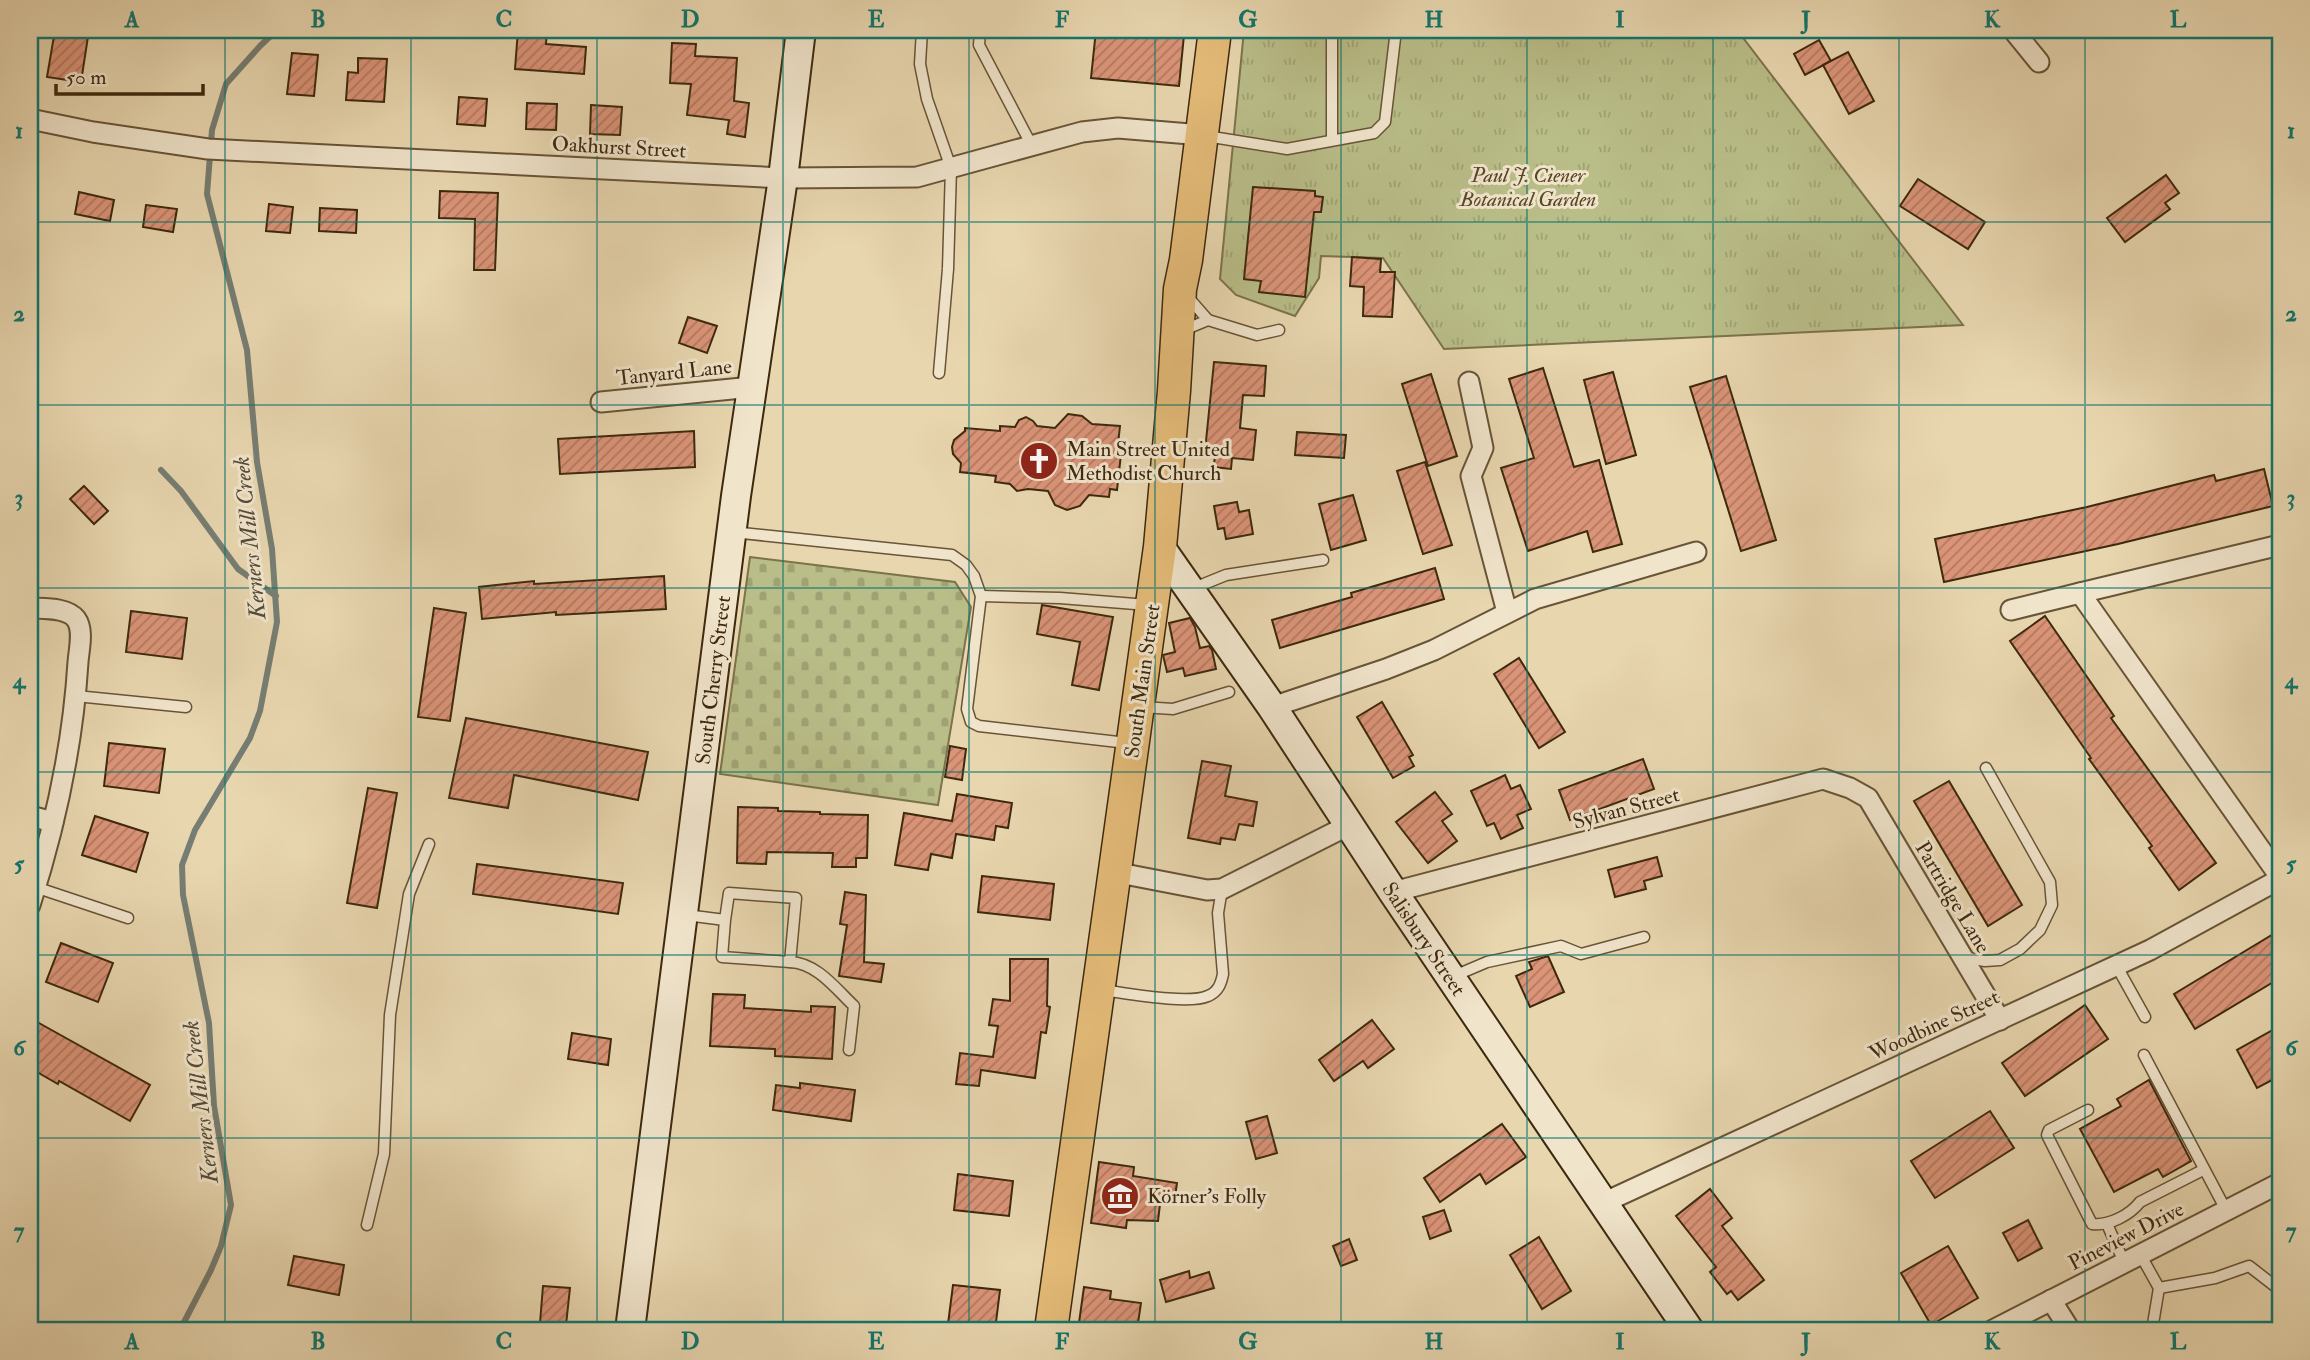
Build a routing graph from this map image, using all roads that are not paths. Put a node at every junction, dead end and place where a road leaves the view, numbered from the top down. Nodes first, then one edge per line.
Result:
1 (767, 30) edge
2 (922, 30) edge
3 (980, 30) edge
4 (1215, 30) edge
5 (1332, 30) edge
6 (1396, 30) edge
7 (2013, 30) edge
8 (800, 32) edge
9 (2039, 62) dead end
10 (30, 119) edge
11 (1202, 135) junction
12 (1332, 140) junction
13 (1032, 146) junction
14 (951, 168) junction
15 (783, 178) junction
16 (1180, 289) junction
17 (1208, 320) junction
18 (1279, 330) dead end
19 (1177, 333) junction
20 (939, 373) dead end
21 (1469, 382) dead end
22 (752, 387) junction
23 (601, 402) dead end
24 (732, 532) junction
25 (2280, 545) edge
26 (1160, 547) junction
27 (1696, 552) dead end
28 (1323, 560) dead end
29 (1190, 590) junction
30 (2080, 593) junction
31 (981, 596) junction
32 (1152, 605) junction
33 (30, 608) edge
34 (2011, 610) dead end
35 (1507, 612) junction
36 (1229, 692) dead end
37 (76, 696) junction
38 (186, 707) dead end
39 (1138, 707) junction
40 (1272, 707) junction
41 (1133, 743) junction
42 (1986, 768) dead end
43 (1868, 798) joint
44 (30, 816) edge
45 (53, 822) junction
46 (1349, 825) junction
47 (429, 844) dead end
48 (1114, 872) junction
49 (2280, 878) edge
50 (1222, 889) junction
51 (1393, 892) junction
52 (33, 896) edge
53 (682, 914) junction
54 (128, 918) dead end
55 (725, 920) junction
56 (1644, 937) dead end
57 (1962, 957) junction
58 (790, 962) junction
59 (2116, 965) junction
60 (1451, 978) junction
61 (1098, 990) junction
62 (2145, 1017) dead end
63 (2000, 1020) junction
64 (849, 1050) dead end
65 (2144, 1055) dead end
66 (2088, 1110) dead end
67 (2203, 1170) junction
68 (2280, 1183) edge
69 (1603, 1203) junction
70 (2226, 1210) junction
71 (2107, 1224) junction
72 (367, 1225) dead end
73 (2132, 1258) junction
74 (2159, 1288) junction
75 (2280, 1290) edge
76 (2051, 1300) junction
77 (630, 1330) edge
78 (1051, 1330) edge
79 (1689, 1330) edge
80 (1993, 1330) edge
81 (2070, 1330) edge
82 (2152, 1330) edge

1 - 8 lane
2 - 14 lane
3 - 13 lane
4 - 11 main road, South Main Street
5 - 12 lane
6 - 12 lane
7 - 9 street
8 - 15 main road, South Cherry Street
10 - 15 street, Oakhurst Street
11 - 12 lane
11 - 13 street, Oakhurst Street
11 - 16 main road, South Main Street
13 - 14 street, Oakhurst Street
14 - 15 street, Oakhurst Street
14 - 20 lane
15 - 22 main road, South Cherry Street
16 - 17 lane
16 - 19 main road, South Main Street
17 - 18 lane
17 - 19 lane
19 - 26 main road, South Main Street
21 - 35 street
22 - 23 street, Tanyard Lane
22 - 24 main road, South Cherry Street
24 - 31 lane
24 - 53 main road, South Cherry Street
25 - 30 street
26 - 29 main road, Salisbury Street
26 - 32 main road, South Main Street
27 - 35 street
28 - 29 lane
29 - 40 main road, Salisbury Street
30 - 34 street
30 - 49 street
31 - 32 lane
31 - 41 lane
32 - 39 main road, South Main Street
33 - 37 street
35 - 40 street
36 - 39 lane
37 - 38 lane
37 - 45 street
39 - 41 main road, South Main Street
40 - 46 main road, Salisbury Street
41 - 48 main road, South Main Street
42 - 57 lane
43 - 51 street, Sylvan Street
43 - 57 street, Partridge Lane
44 - 45 street
45 - 52 street
46 - 50 street
46 - 51 main road, Salisbury Street
47 - 72 lane
48 - 50 street
48 - 61 main road, South Main Street
49 - 59 street, Woodbine Street
50 - 61 lane
51 - 60 main road, Salisbury Street
52 - 54 lane
53 - 55 lane
53 - 77 main road, South Cherry Street
55 - 58 lane
55 - 58 lane
56 - 60 lane
57 - 63 street, Partridge Lane
58 - 64 lane
59 - 62 lane
59 - 63 street, Woodbine Street
60 - 69 main road, Salisbury Street
61 - 78 main road, South Main Street
63 - 69 street, Woodbine Street
65 - 67 lane
66 - 71 lane
67 - 70 lane
67 - 71 lane
68 - 70 street, Pineview Drive
69 - 79 main road, Salisbury Street
70 - 73 street, Pineview Drive
71 - 73 lane
73 - 74 lane
73 - 76 street, Pineview Drive
74 - 75 lane
74 - 82 lane
76 - 80 street, Pineview Drive
76 - 81 street

